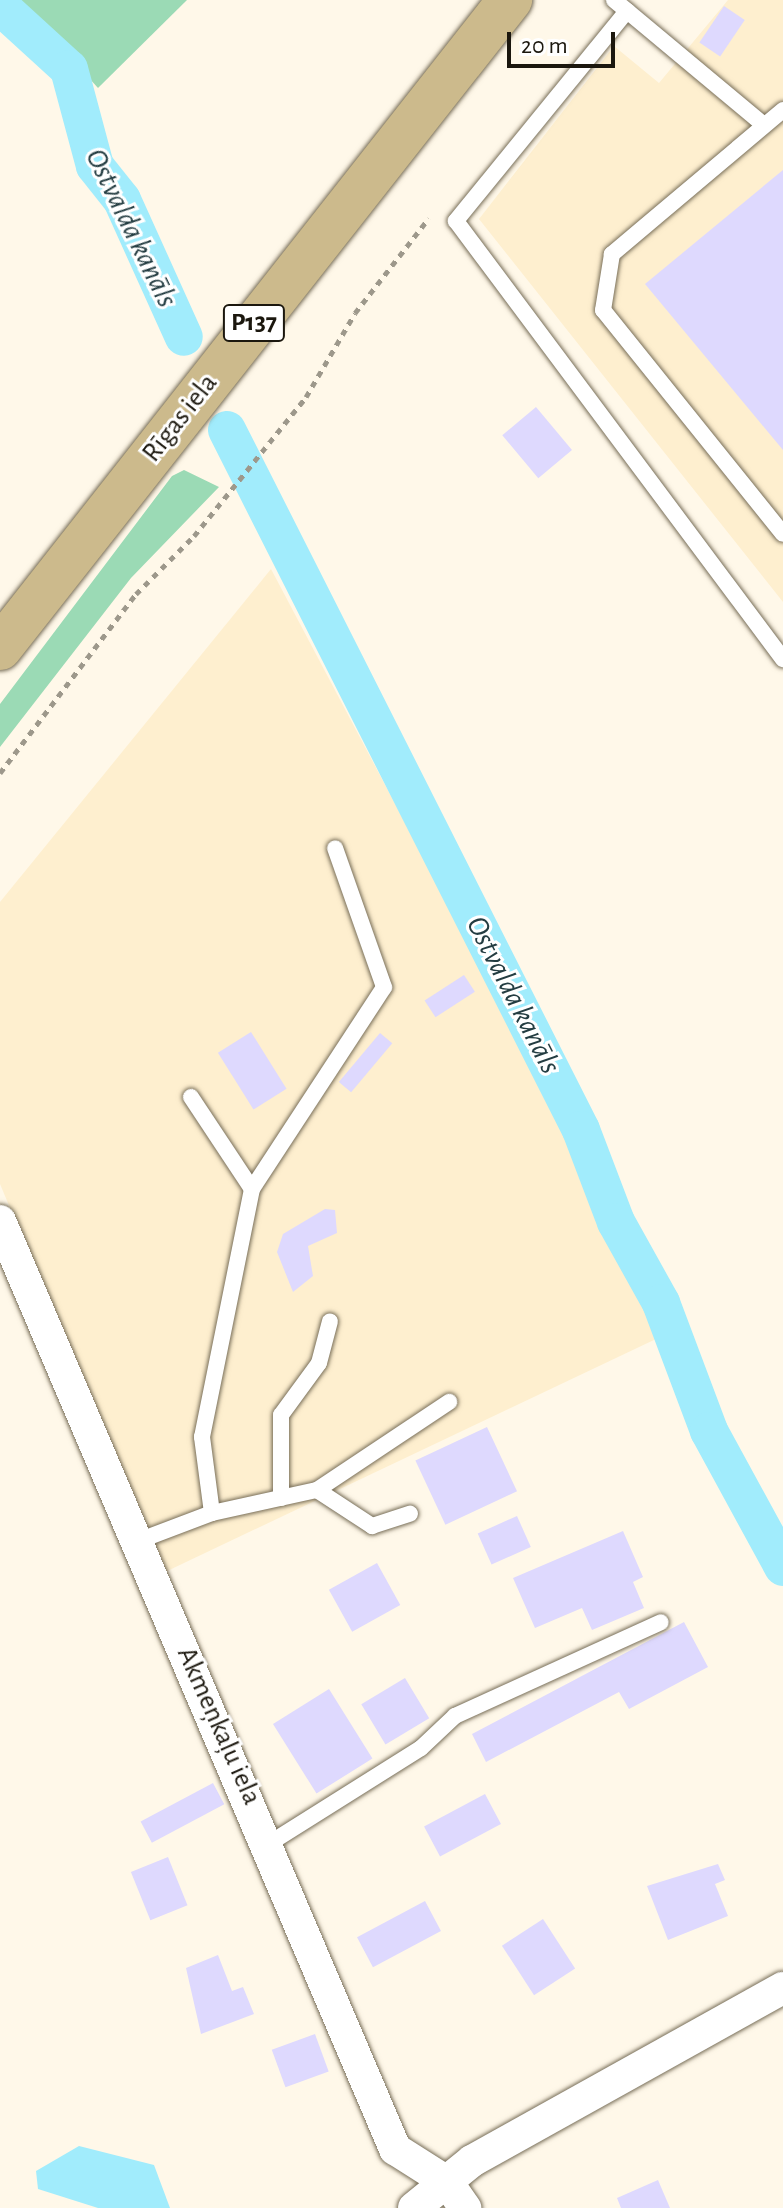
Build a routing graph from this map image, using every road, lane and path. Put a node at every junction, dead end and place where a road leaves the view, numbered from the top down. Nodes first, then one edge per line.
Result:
1 (510, 0) edge
2 (620, 5) edge
3 (783, 110) edge
4 (763, 124) junction
5 (268, 446) dead end
6 (783, 534) edge
7 (0, 648) edge
8 (783, 659) edge
9 (0, 773) edge
10 (335, 848) dead end
11 (191, 1097) dead end
12 (252, 1189) junction
13 (0, 1221) edge
14 (330, 1321) dead end
15 (449, 1402) dead end
16 (317, 1490) junction
17 (281, 1498) junction
18 (212, 1513) junction
19 (410, 1514) dead end
20 (138, 1541) junction
21 (661, 1622) dead end
22 (270, 1843) junction
23 (783, 1988) edge
24 (447, 2182) junction
25 (414, 2208) edge
26 (465, 2208) edge

1 - 7 main road, Rīgas iela / P137
2 - 4 lane
2 - 8 lane
3 - 4 lane
4 - 6 lane
5 - 9 path
10 - 12 lane
11 - 12 lane
12 - 18 lane
13 - 20 street, Akmeņkaļu iela
14 - 17 lane
15 - 16 lane
16 - 17 lane
16 - 19 lane
17 - 18 lane
18 - 20 lane
20 - 22 street, Akmeņkaļu iela
21 - 22 lane
22 - 24 street, Akmeņkaļu iela
23 - 24 street
24 - 25 street
24 - 26 street, Akmeņkaļu iela

